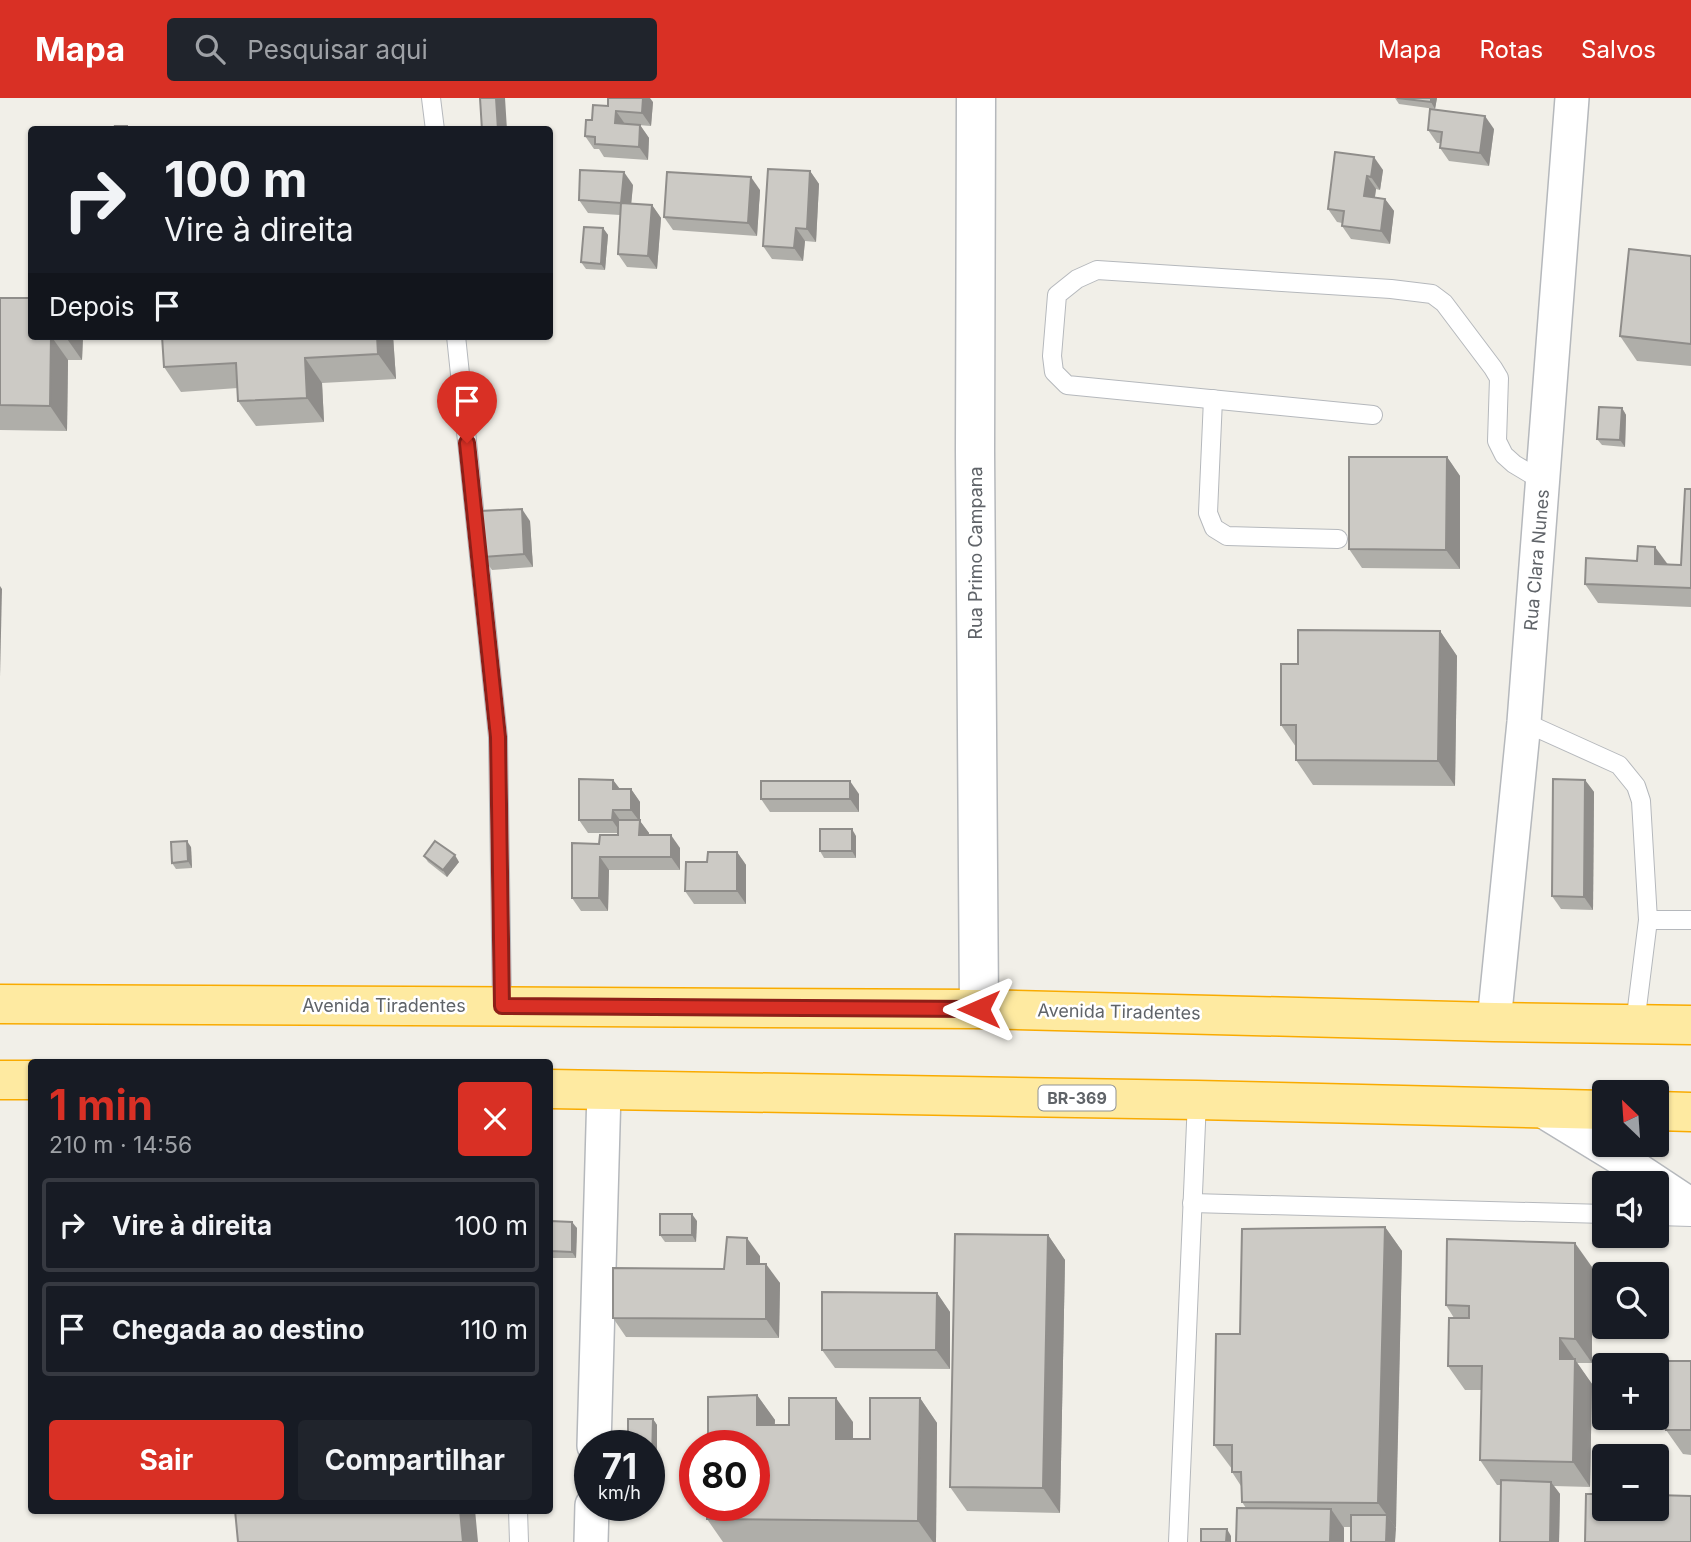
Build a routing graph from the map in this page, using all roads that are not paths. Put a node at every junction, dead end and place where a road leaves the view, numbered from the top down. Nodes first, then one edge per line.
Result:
1 (431, 98) edge
2 (976, 98) edge
3 (1572, 98) edge
4 (434, 126) edge
5 (456, 340) edge
6 (1213, 399) junction
7 (1373, 415) dead end
8 (1544, 482) junction
9 (1338, 539) dead end
10 (1524, 722) junction
11 (1647, 920) junction
12 (1691, 920) edge
13 (0, 1004) edge
14 (502, 1006) junction
15 (979, 1009) junction
16 (1494, 1022) junction
17 (1635, 1024) junction
18 (1691, 1025) edge
19 (0, 1080) edge
20 (28, 1080) edge
21 (553, 1089) edge
22 (604, 1091) junction
23 (1197, 1100) junction
24 (1538, 1108) junction
25 (1592, 1110) edge
26 (1670, 1111) edge
27 (1691, 1112) edge
28 (1192, 1203) junction
29 (1691, 1205) edge
30 (1592, 1214) edge
31 (1669, 1216) edge
32 (1691, 1217) edge
33 (594, 1430) edge
34 (518, 1514) edge
35 (592, 1521) edge
36 (519, 1542) edge
37 (591, 1542) edge
38 (1178, 1542) edge

1 - 4 lane
2 - 15 street, Rua Primo Campana
3 - 8 street, Rua Clara Nunes
5 - 14 lane
6 - 7 lane
6 - 8 lane
6 - 9 lane
8 - 10 street, Rua Clara Nunes
10 - 11 lane
10 - 16 street, Rua Clara Nunes
11 - 12 lane
11 - 17 lane
13 - 14 highway, Avenida Tiradentes
14 - 15 highway, Avenida Tiradentes
15 - 16 highway, Avenida Tiradentes
16 - 17 highway, Avenida Tiradentes
17 - 18 highway, Avenida Tiradentes
19 - 20 highway
21 - 22 highway, BR-369
22 - 23 highway, BR-369
22 - 33 street
23 - 24 highway, BR-369
23 - 28 lane
24 - 25 highway, BR-369
24 - 29 street
26 - 27 highway
28 - 30 lane
28 - 38 lane
31 - 32 lane
34 - 36 lane
35 - 37 street

